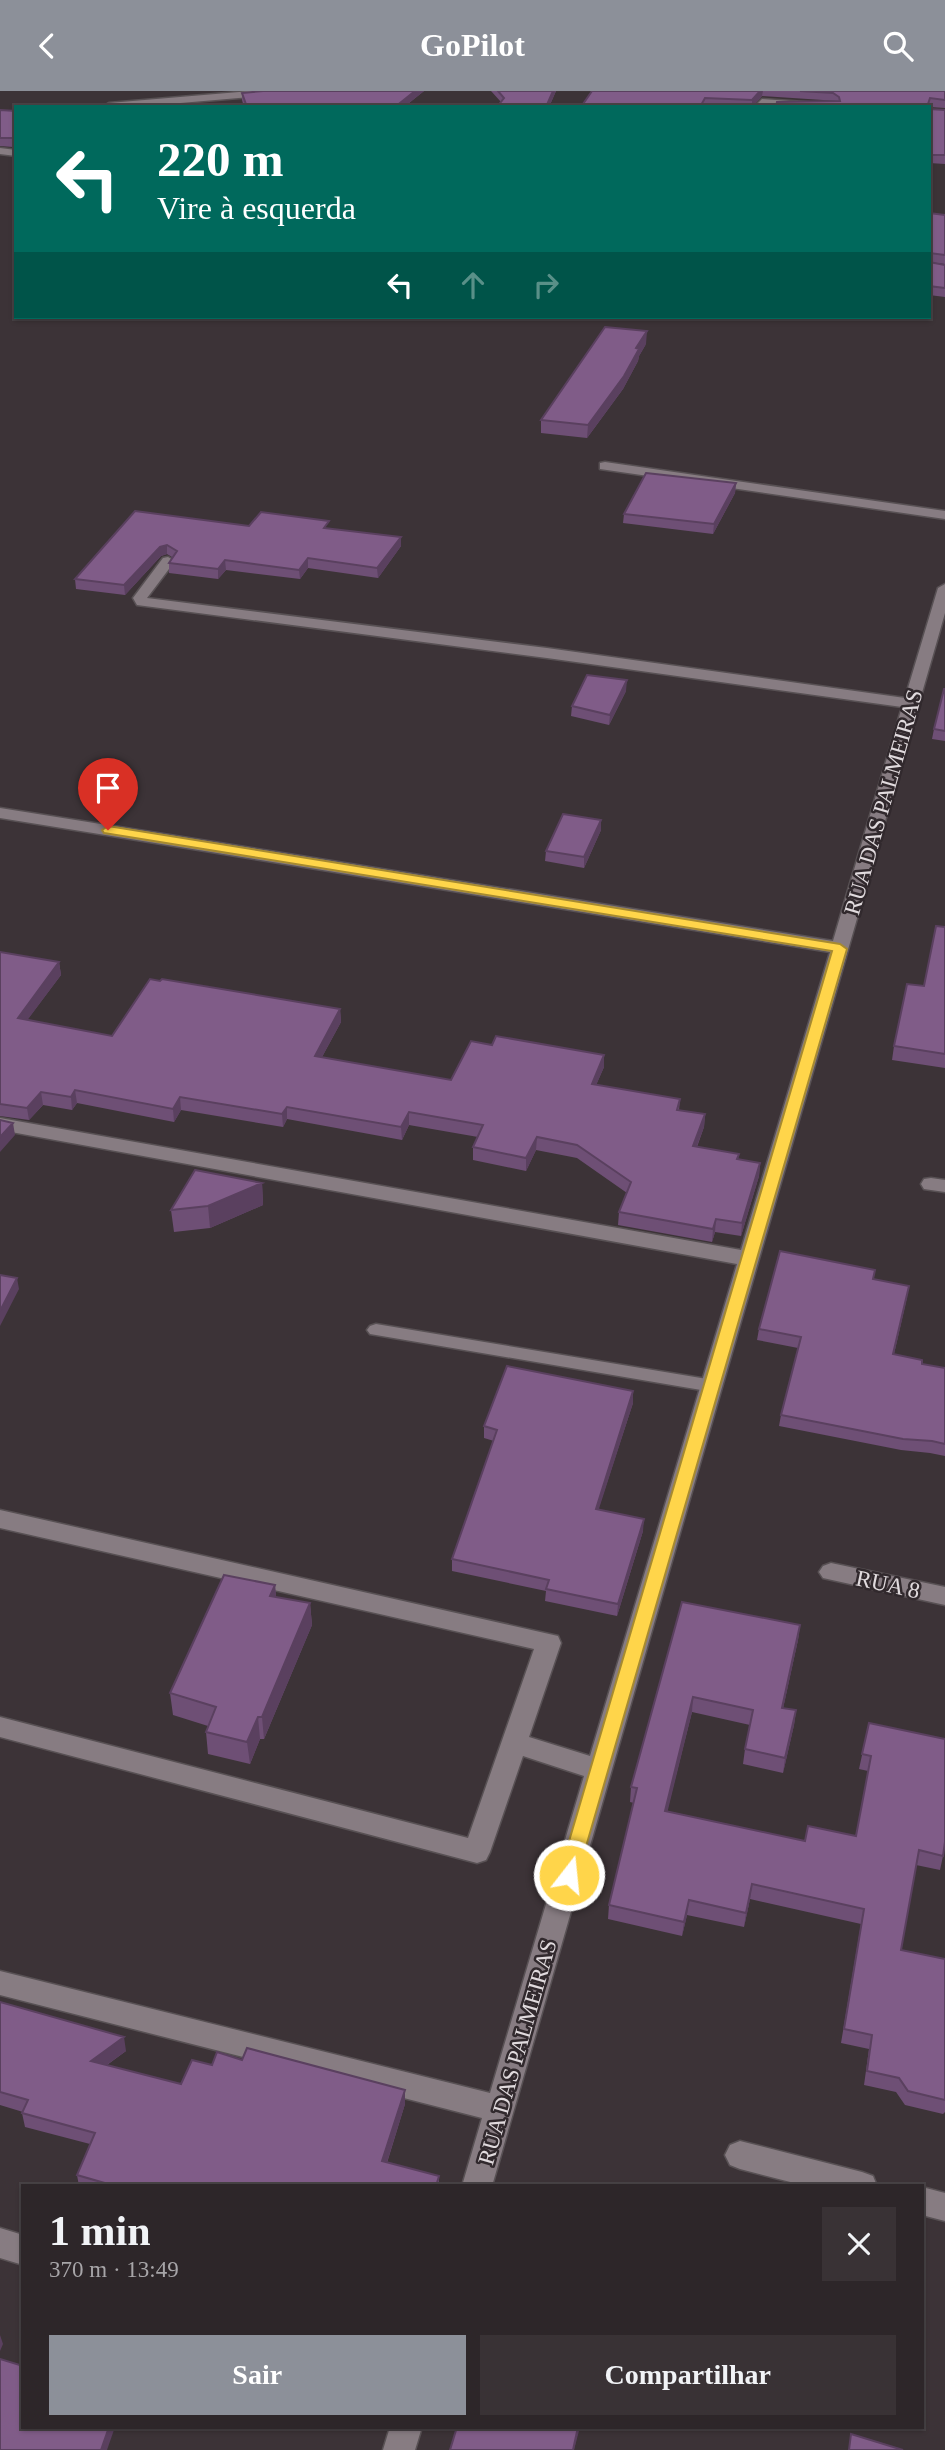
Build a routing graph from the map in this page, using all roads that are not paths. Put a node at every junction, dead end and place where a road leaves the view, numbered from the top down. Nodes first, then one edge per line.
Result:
1 (285, 91) edge
2 (121, 105) edge
3 (761, 105) edge
4 (804, 105) edge
5 (605, 466) dead end
6 (945, 515) edge
7 (168, 561) edge
8 (945, 588) edge
9 (911, 704) junction
10 (0, 813) edge
11 (840, 949) junction
12 (0, 1124) edge
13 (750, 1259) junction
14 (376, 1330) dead end
15 (712, 1386) junction
16 (0, 1519) edge
17 (831, 1572) dead end
18 (945, 1596) edge
19 (0, 1727) edge
20 (515, 1743) junction
21 (600, 1770) junction
22 (0, 1983) edge
23 (500, 2109) junction
24 (740, 2155) dead end
25 (478, 2184) edge
26 (854, 2184) edge
27 (924, 2202) edge
28 (945, 2207) edge
29 (0, 2243) edge
30 (21, 2249) edge
31 (405, 2429) edge
32 (399, 2450) edge

1 - 2 street
3 - 4 street
5 - 6 street
7 - 9 street
8 - 9 street, RUA DAS PALMEIRAS
9 - 11 street, RUA DAS PALMEIRAS
10 - 11 street
11 - 13 street, RUA DAS PALMEIRAS
12 - 13 street
13 - 15 street, RUA DAS PALMEIRAS
14 - 15 lane
15 - 21 street, RUA DAS PALMEIRAS
16 - 20 street
17 - 18 street, RUA 8
19 - 20 street
20 - 21 street
21 - 23 street, RUA DAS PALMEIRAS
22 - 23 street
23 - 25 street, RUA DAS PALMEIRAS
24 - 26 street
27 - 28 street
29 - 30 street
31 - 32 street

